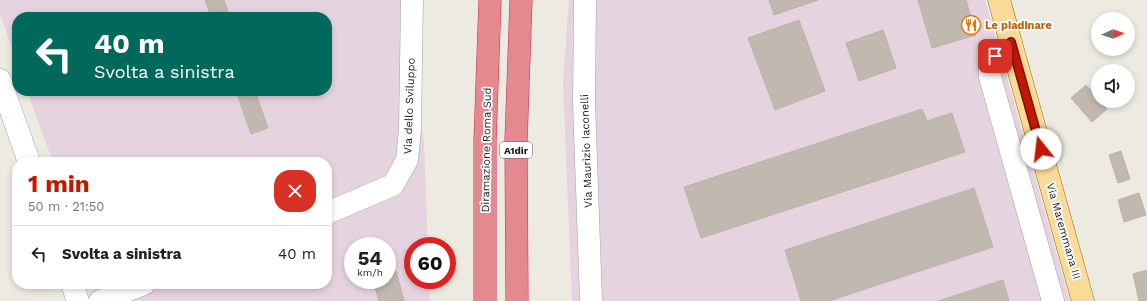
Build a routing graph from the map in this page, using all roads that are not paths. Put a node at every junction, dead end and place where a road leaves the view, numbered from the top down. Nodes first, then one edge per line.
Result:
1 (412, 0) edge
2 (490, 0) edge
3 (521, 0) edge
4 (585, 0) edge
5 (999, 0) edge
6 (1011, 42) junction
7 (0, 80) edge
8 (27, 157) edge
9 (332, 211) edge
10 (74, 289) edge
11 (131, 289) edge
12 (78, 301) edge
13 (100, 301) edge
14 (485, 301) edge
15 (517, 301) edge
16 (591, 301) edge
17 (1054, 301) edge
18 (1083, 301) edge

1 - 9 street, Via dello Sviluppo
2 - 14 highway, Diramazione Roma Sud / A1dir
3 - 15 highway, A1dir
4 - 16 street, Via Maurizio Iaconelli
5 - 6 main road, Via Maremmana III
6 - 17 street
6 - 18 main road, Via Maremmana III
7 - 8 street
10 - 12 street
11 - 13 street

